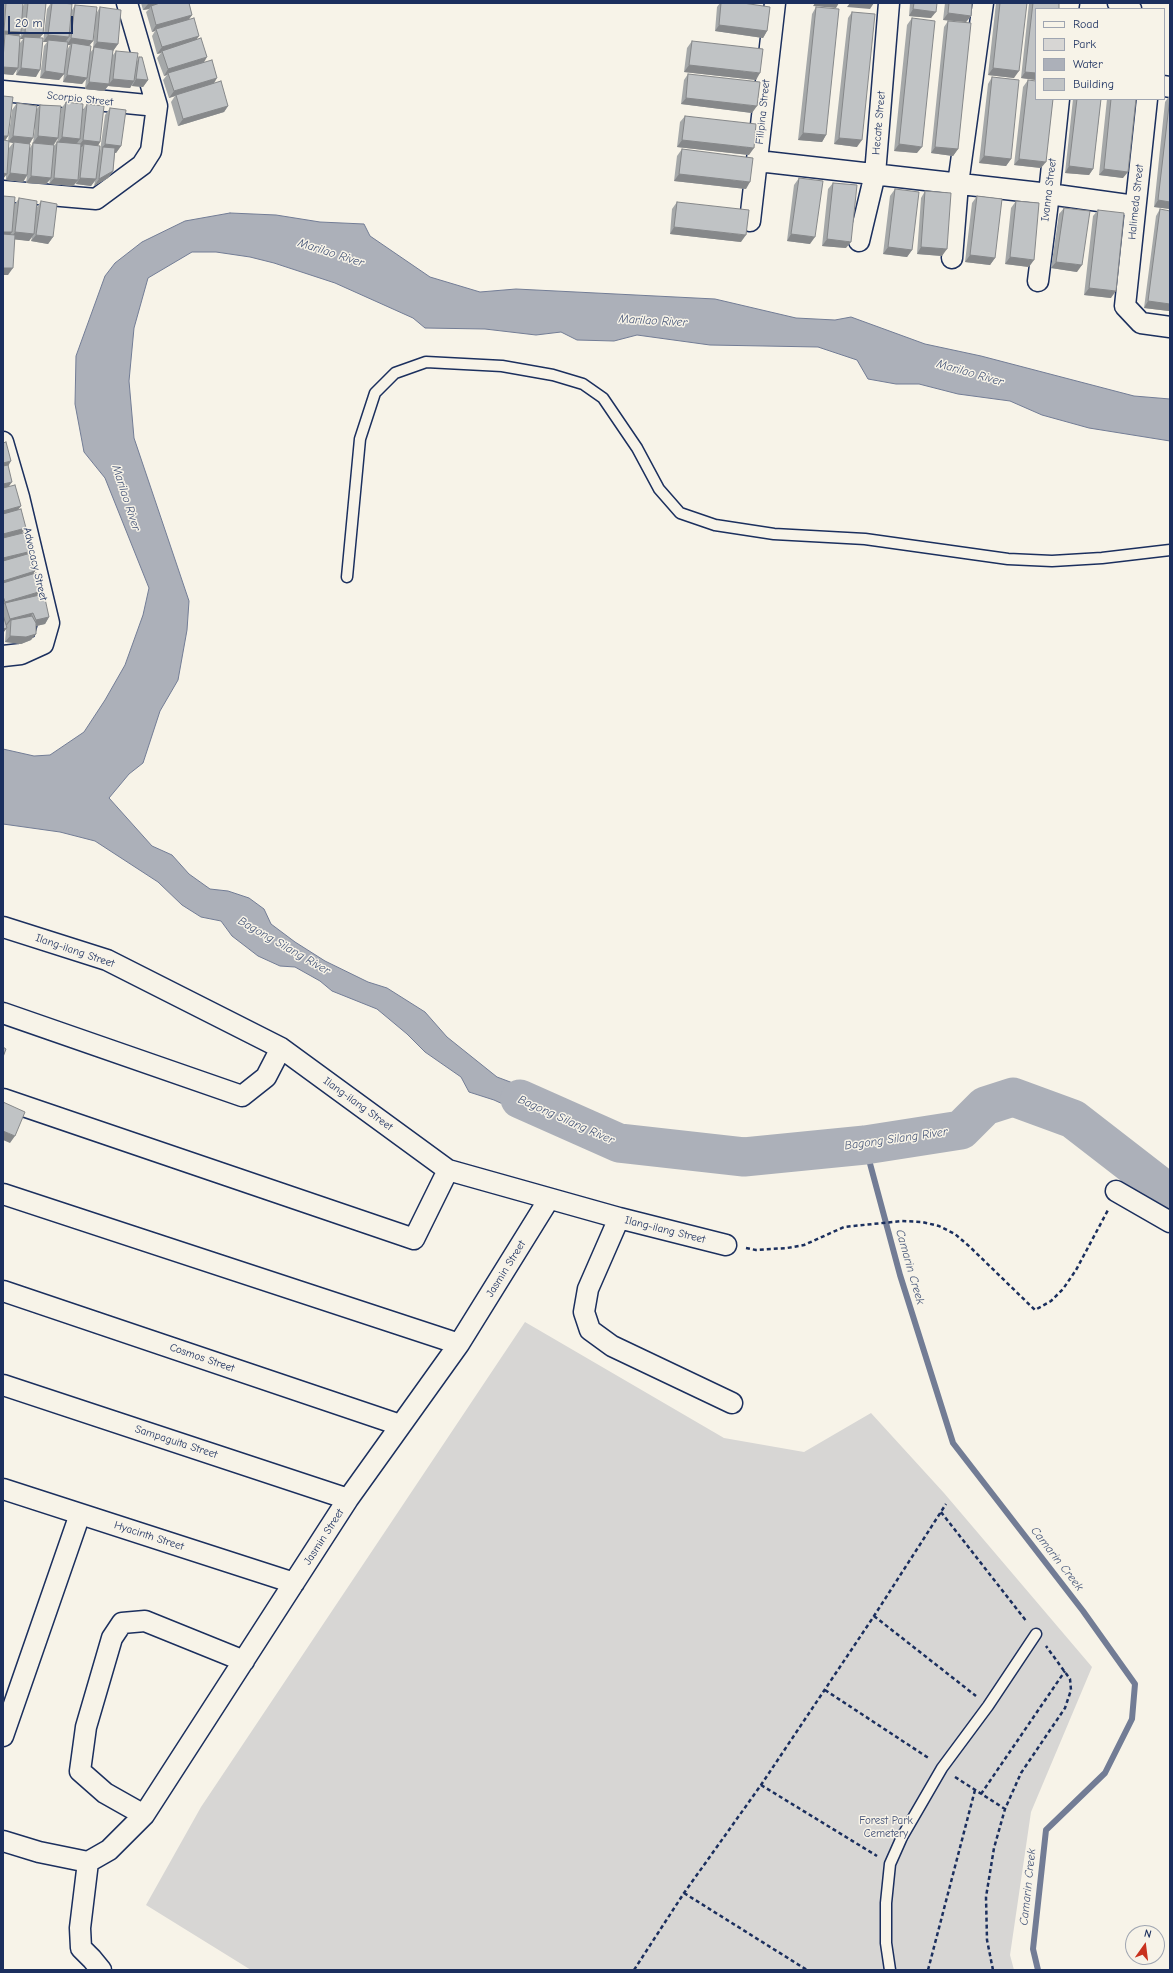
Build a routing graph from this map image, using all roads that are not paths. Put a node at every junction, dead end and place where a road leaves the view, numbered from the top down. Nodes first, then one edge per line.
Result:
1 (124, 3) edge
2 (775, 3) edge
3 (889, 3) edge
4 (983, 3) edge
5 (1118, 3) edge
6 (1128, 8) edge
7 (3, 91) edge
8 (1059, 100) edge
9 (1147, 100) edge
10 (157, 106) junction
11 (758, 161) junction
12 (875, 174) junction
13 (958, 184) junction
14 (3, 191) edge
15 (1049, 194) junction
16 (1135, 206) junction
17 (750, 222) edge
18 (859, 241) dead end
19 (952, 258) dead end
20 (1038, 281) dead end
21 (1170, 327) edge
22 (3, 442) edge
23 (1170, 550) edge
24 (347, 577) dead end
25 (3, 656) edge
26 (3, 927) edge
27 (3, 1013) edge
28 (281, 1048) junction
29 (3, 1099) edge
30 (448, 1170) junction
31 (1116, 1191) road end
32 (3, 1194) edge
33 (550, 1199) junction
34 (619, 1218) junction
35 (1170, 1222) edge
36 (726, 1245) road end
37 (3, 1291) edge
38 (459, 1344) junction
39 (3, 1385) edge
40 (732, 1404) dead end
41 (400, 1425) junction
42 (3, 1489) edge
43 (348, 1499) junction
44 (80, 1514) junction
45 (294, 1583) junction
46 (1036, 1634) dead end
47 (244, 1661) junction
48 (3, 1736) edge
49 (144, 1815) junction
50 (3, 1841) edge
51 (88, 1862) junction
52 (101, 1970) edge
53 (890, 1970) edge

1 - 10 street
2 - 11 street, Filipina Street
3 - 12 street, Hecate Street
4 - 13 street
5 - 6 street
7 - 10 street, Scorpio Street
8 - 15 street, Ivanna Street
9 - 16 street, Halimeda Street
10 - 14 street
11 - 12 street
11 - 17 street, Filipina Street
12 - 13 street
12 - 18 street, Hecate Street
13 - 15 street
13 - 19 street
15 - 16 street
15 - 20 street, Ivanna Street
16 - 21 street, Halimeda Street
22 - 25 street, Advocacy Street
23 - 24 lane
26 - 28 street, Ilang-ilang Street
27 - 28 street
28 - 30 street, Ilang-ilang Street
29 - 30 street
30 - 33 street, Ilang-ilang Street
31 - 35 street
32 - 38 street
33 - 34 street, Ilang-ilang Street
33 - 38 street, Jasmin Street
34 - 36 street, Ilang-ilang Street
34 - 40 street
37 - 41 street, Cosmos Street
38 - 41 street, Jasmin Street
39 - 43 street, Sampaguita Street
41 - 43 street, Jasmin Street
42 - 44 street, Hyacinth Street
43 - 45 street, Jasmin Street
44 - 45 street, Hyacinth Street
44 - 48 street
45 - 47 street, Jasmin Street
46 - 53 lane
47 - 49 street, Jasmin Street
47 - 49 street
49 - 51 street, Jasmin Street
50 - 51 street
51 - 52 street

